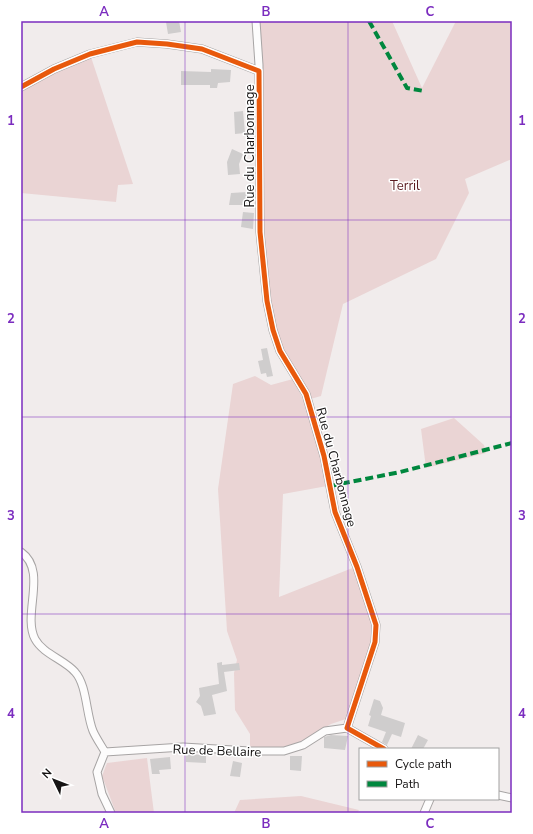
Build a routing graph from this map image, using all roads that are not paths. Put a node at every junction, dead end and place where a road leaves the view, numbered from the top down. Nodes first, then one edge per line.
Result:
1 (256, 21) edge
2 (259, 70) junction
3 (21, 87) edge
4 (21, 552) edge
5 (347, 728) junction
6 (382, 748) edge
7 (105, 752) junction
8 (499, 795) edge
9 (512, 798) edge
10 (430, 800) edge
11 (111, 813) edge
12 (424, 813) edge

1 - 2 street, Rue du Charbonnage
2 - 3 street
2 - 5 street, Rue du Charbonnage
4 - 7 street
5 - 6 street
5 - 7 street, Rue de Bellaire
7 - 11 street
8 - 9 street
10 - 12 street

